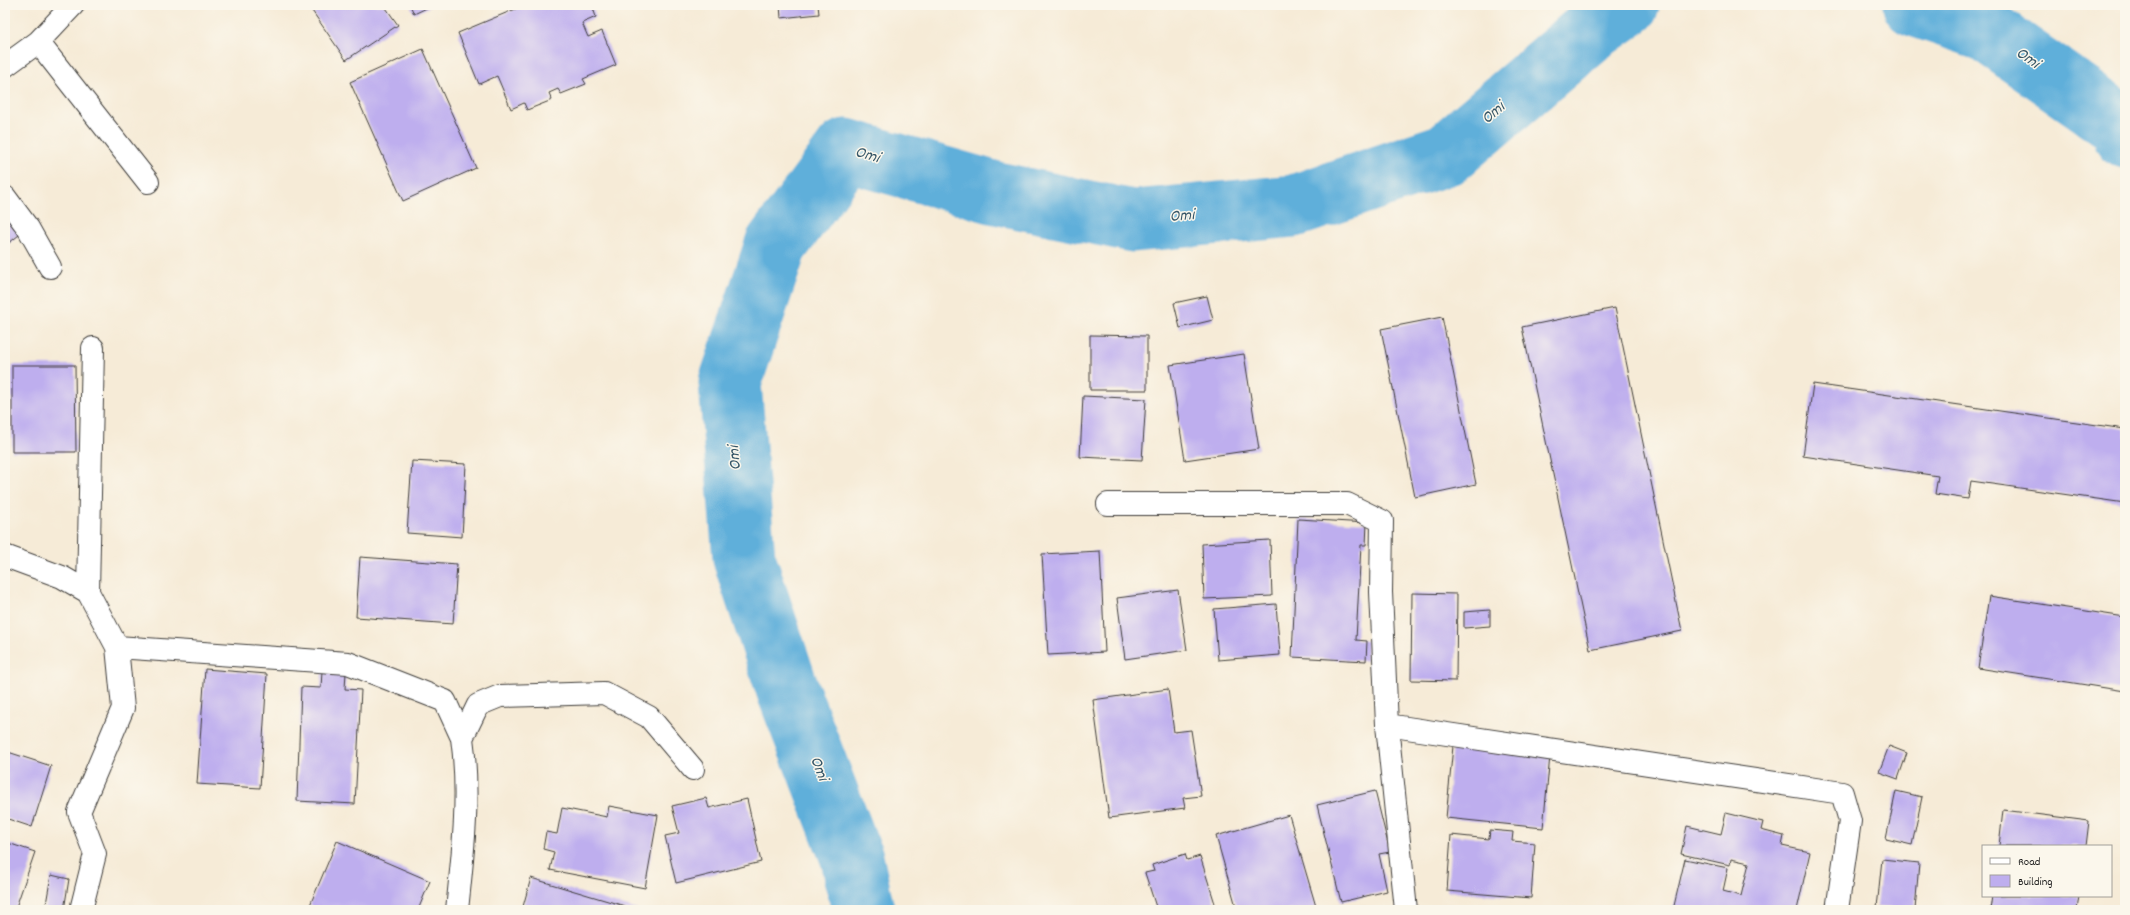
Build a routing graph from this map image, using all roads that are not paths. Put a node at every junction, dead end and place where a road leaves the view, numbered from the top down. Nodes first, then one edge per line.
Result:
1 (73, 5) edge
2 (38, 42) junction
3 (5, 66) edge
4 (148, 182) dead end
5 (5, 198) edge
6 (50, 267) dead end
7 (93, 348) dead end
8 (1108, 504) dead end
9 (5, 556) edge
10 (88, 592) junction
11 (117, 647) junction
12 (1387, 725) junction
13 (462, 738) junction
14 (693, 769) dead end
15 (81, 910) edge
16 (457, 910) edge
17 (1406, 910) edge
18 (1837, 910) edge

1 - 2 street
2 - 3 street
2 - 4 street
5 - 6 street
7 - 10 street
8 - 12 street
9 - 10 street
10 - 11 street
11 - 13 street
11 - 15 street
12 - 17 street
12 - 18 street
13 - 14 street
13 - 16 street

